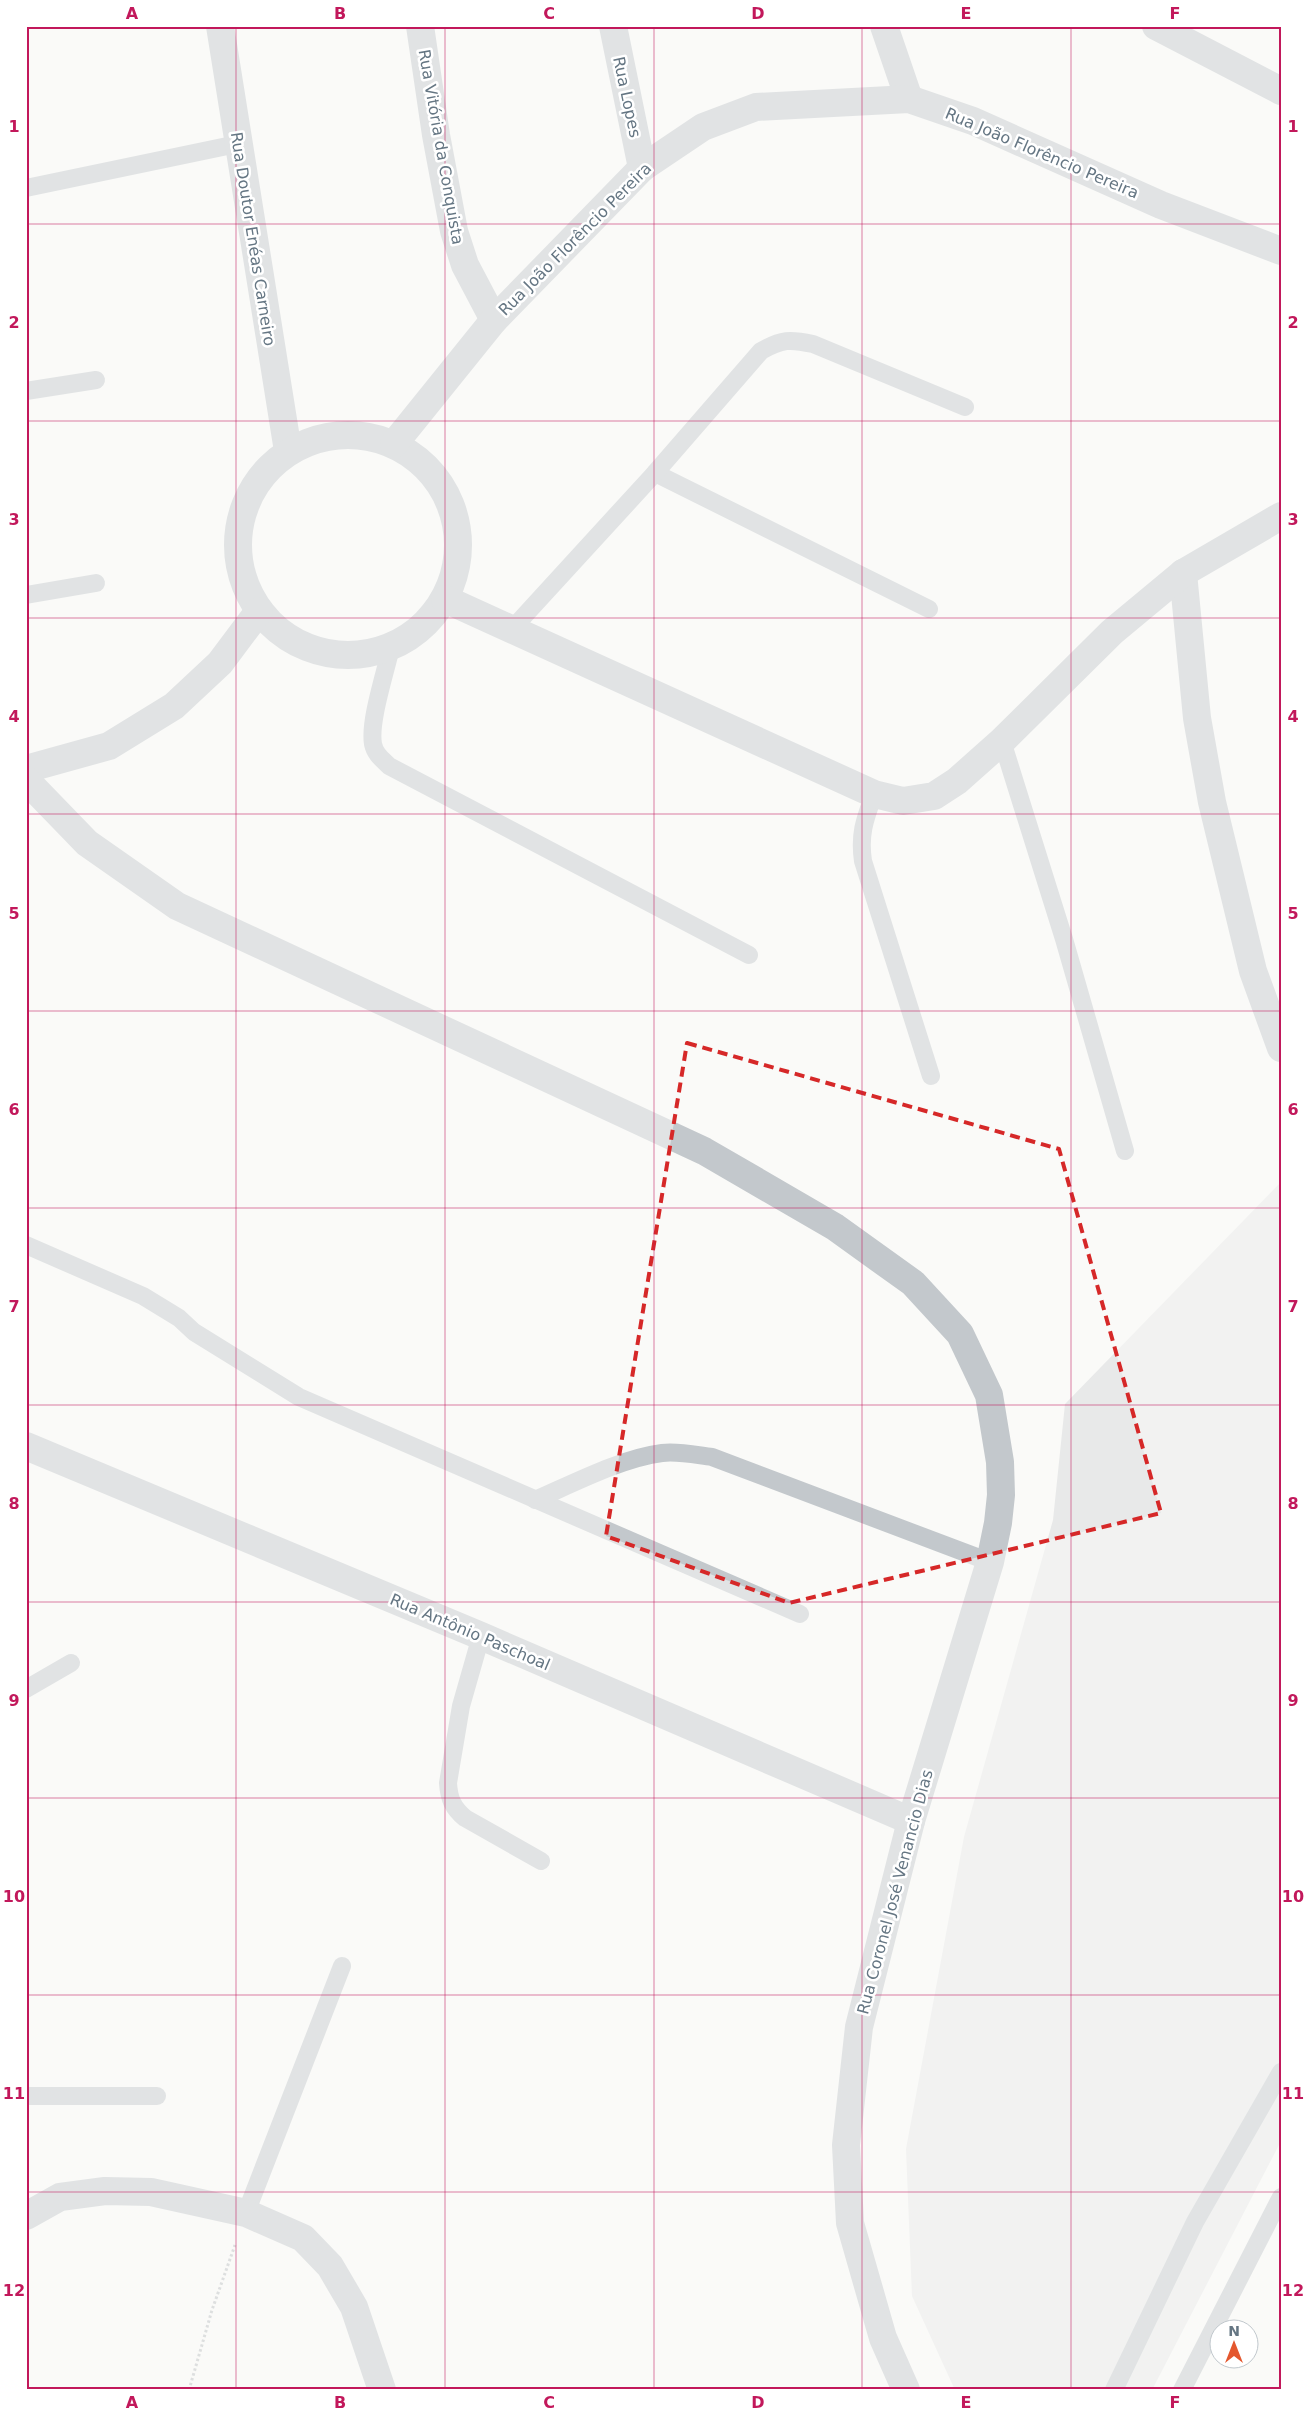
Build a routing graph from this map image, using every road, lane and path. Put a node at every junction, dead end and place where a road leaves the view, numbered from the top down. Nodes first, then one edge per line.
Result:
1 (220, 26) edge
2 (420, 26) edge
3 (613, 26) edge
4 (884, 26) edge
5 (1156, 26) edge
6 (1281, 91) edge
7 (909, 99) junction
8 (237, 144) junction
9 (642, 168) junction
10 (26, 188) edge
11 (1281, 251) edge
12 (494, 320) junction
13 (96, 380) dead end
14 (26, 392) edge
15 (965, 407) dead end
16 (394, 444) junction
17 (288, 451) junction
18 (655, 473) junction
19 (1281, 516) edge
20 (1183, 573) junction
21 (96, 583) dead end
22 (26, 595) edge
23 (445, 599) junction
24 (929, 609) dead end
25 (258, 611) junction
26 (513, 628) junction
27 (391, 646) junction
28 (1002, 741) junction
29 (26, 769) edge
30 (26, 780) edge
31 (874, 794) junction
32 (749, 955) dead end
33 (1281, 1048) edge
34 (931, 1076) dead end
35 (1125, 1151) dead end
36 (26, 1245) edge
37 (26, 1446) edge
38 (535, 1500) junction
39 (990, 1562) junction
40 (800, 1614) dead end
41 (481, 1636) junction
42 (71, 1663) dead end
43 (26, 1689) edge
44 (911, 1821) junction
45 (542, 1861) dead end
46 (342, 1966) dead end
47 (1281, 2072) edge
48 (26, 2096) edge
49 (157, 2096) dead end
50 (1281, 2197) edge
51 (246, 2213) junction
52 (26, 2216) edge
53 (189, 2390) edge
54 (382, 2390) edge
55 (906, 2390) edge
56 (1114, 2390) edge
57 (1182, 2390) edge

1 - 8 street, Rua Doutor Enéas Carneiro
2 - 12 street, Rua Vitória da Conquista
3 - 9 street, Rua Lopes
4 - 7 street
5 - 6 street
7 - 9 street, Rua João Florêncio Pereira
7 - 11 street, Rua João Florêncio Pereira
8 - 10 lane
8 - 17 street, Rua Doutor Enéas Carneiro
9 - 12 street, Rua João Florêncio Pereira
12 - 16 street, Rua João Florêncio Pereira
13 - 14 lane
15 - 18 lane
16 - 17 street
16 - 23 street
17 - 25 street
18 - 24 lane
18 - 26 lane
19 - 20 street
20 - 28 street
20 - 33 street
21 - 22 lane
23 - 26 street
23 - 27 street
25 - 27 street
25 - 29 street
26 - 31 street
27 - 32 lane
28 - 31 street
28 - 35 lane
30 - 39 street, Rua Coronel José Venancio Dias
31 - 34 lane
36 - 38 lane
37 - 41 street, Rua Antônio Paschoal
38 - 39 lane
38 - 40 lane
39 - 44 street, Rua Coronel José Venancio Dias
41 - 44 street, Rua Antônio Paschoal
41 - 45 lane
42 - 43 lane
44 - 55 street, Rua Coronel José Venancio Dias
46 - 51 lane
47 - 56 lane
48 - 49 lane
50 - 57 lane
51 - 52 street
51 - 53 path
51 - 54 street

